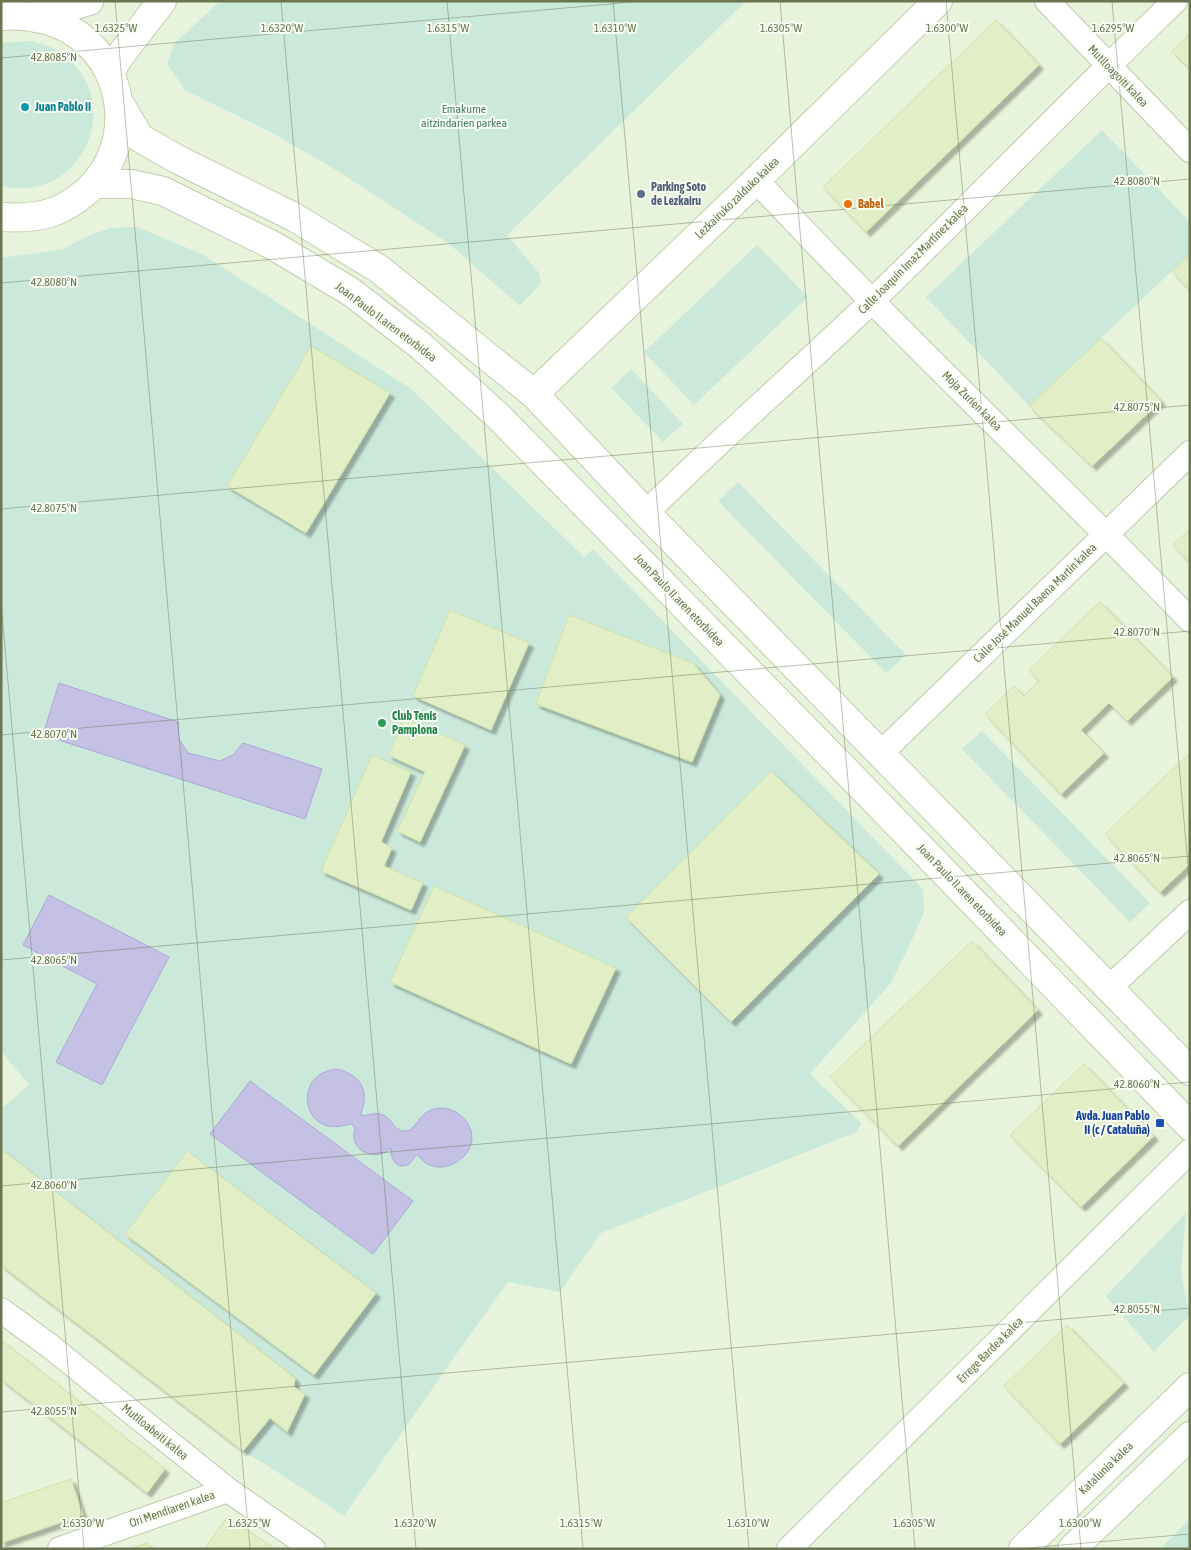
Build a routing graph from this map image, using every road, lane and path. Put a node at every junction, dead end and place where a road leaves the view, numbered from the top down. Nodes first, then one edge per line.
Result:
1 (89, 1) edge
2 (162, 1) edge
3 (938, 1) edge
4 (1047, 1) edge
5 (1175, 1) edge
6 (1, 16) edge
7 (35, 16) junction
8 (1108, 65) junction
9 (110, 72) junction
10 (120, 104) junction
11 (1190, 150) edge
12 (756, 180) junction
13 (95, 184) junction
14 (1, 217) edge
15 (871, 302) junction
16 (534, 394) junction
17 (1190, 453) edge
18 (646, 513) junction
19 (1106, 533) junction
20 (1190, 620) edge
21 (881, 753) junction
22 (1190, 912) edge
23 (1109, 988) junction
24 (1190, 1071) edge
25 (1190, 1126) edge
26 (1190, 1151) edge
27 (1, 1310) edge
28 (1190, 1387) edge
29 (1190, 1436) edge
30 (228, 1490) junction
31 (75, 1546) edge
32 (313, 1549) edge
33 (790, 1549) edge
34 (1023, 1549) edge
35 (1072, 1549) edge

1 - 7 main road
2 - 9 main road
3 - 12 main road, Lezkairuko zalduko kalea
4 - 8 street, Mutiloagoiti kalea
5 - 8 street, Calle Joaquín Imaz Martínez kalea
6 - 7 main road
7 - 9 main road
8 - 11 street, Mutiloagoiti kalea
8 - 15 street, Calle Joaquín Imaz Martínez kalea
9 - 10 main road
10 - 13 main road
10 - 16 main road
12 - 15 street, Moja Zurien kalea
12 - 16 main road, Lezkairuko zalduko kalea
13 - 14 main road
13 - 25 main road, Joan Paulo II.aren etorbidea
15 - 18 street, Calle Joaquín Imaz Martínez kalea
15 - 19 street, Moja Zurien kalea
16 - 18 main road
17 - 19 street, Calle José Manuel Baena Martín kalea
18 - 21 main road
19 - 20 street, Moja Zurien kalea
19 - 21 street, Calle José Manuel Baena Martín kalea
21 - 23 main road
22 - 23 street
23 - 24 main road
26 - 33 street, Errege Bardea kalea
27 - 30 street, Mutiloabeiti kalea
28 - 34 main road, Katalunia kalea
29 - 35 main road
30 - 31 street, Ori Mendiaren kalea
30 - 32 street, Mutiloabeiti kalea

